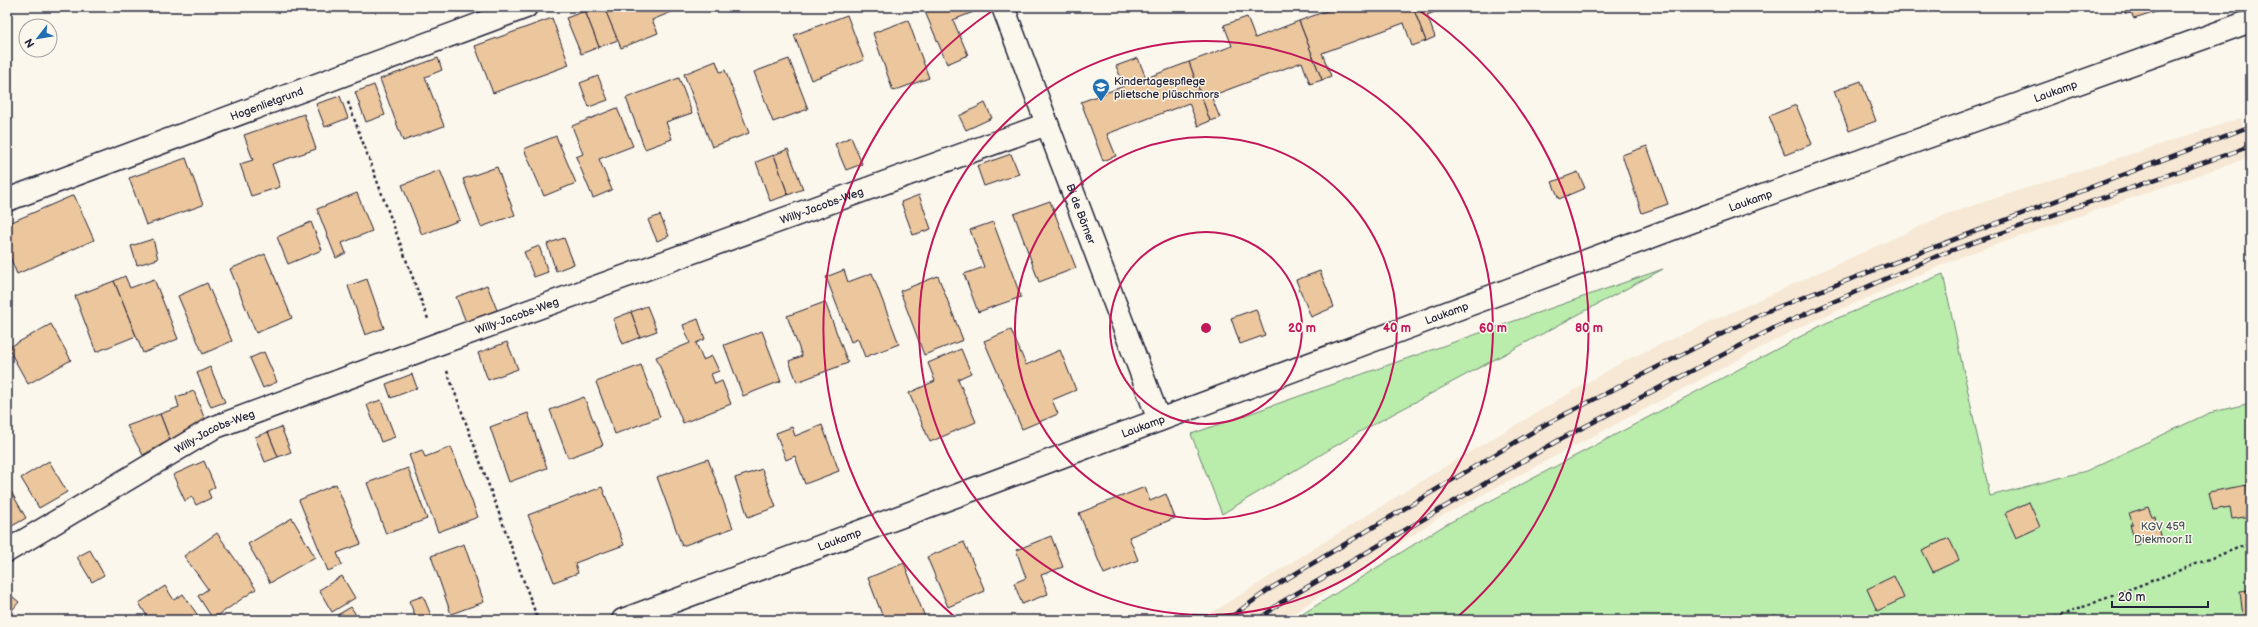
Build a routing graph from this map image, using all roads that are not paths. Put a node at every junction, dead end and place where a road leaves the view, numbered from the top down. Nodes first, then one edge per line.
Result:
1 (526, 7) edge
2 (1003, 7) edge
3 (2240, 17) edge
4 (1047, 124) junction
5 (7, 200) edge
6 (1159, 420) junction
7 (7, 551) edge
8 (623, 620) edge

1 - 5 street, Hogenlietgrund
2 - 4 street, Bi de Börner
3 - 6 street, Laukamp
4 - 6 street, Bi de Börner
4 - 7 street, Willy-Jacobs-Weg
6 - 8 street, Laukamp

